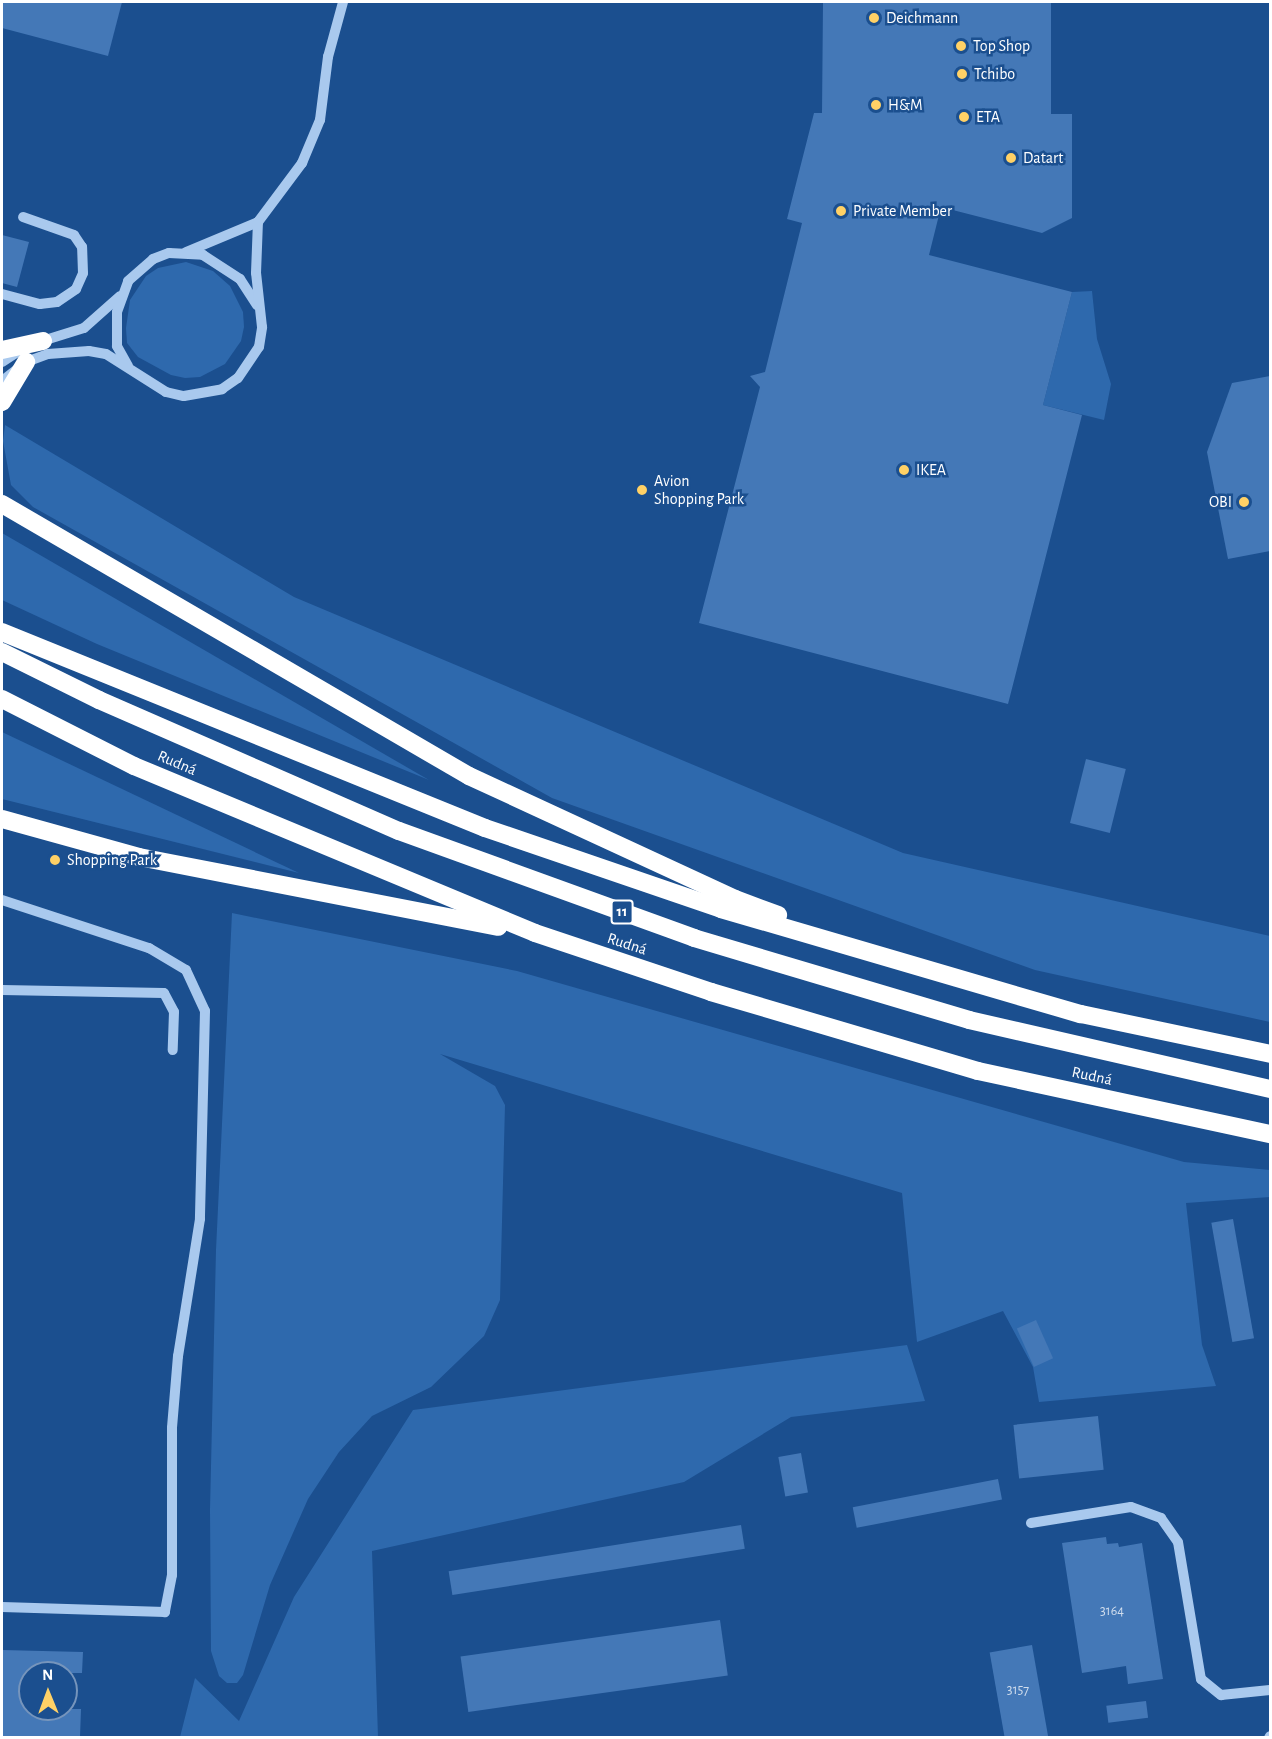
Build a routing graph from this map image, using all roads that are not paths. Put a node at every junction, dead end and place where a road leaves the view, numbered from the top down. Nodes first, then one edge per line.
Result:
1 (343, 2) edge
2 (23, 217) dead end
3 (258, 222) junction
4 (186, 252) junction
5 (2, 294) edge
6 (120, 296) junction
7 (259, 309) junction
8 (43, 340) junction
9 (2, 350) edge
10 (2, 362) edge
11 (27, 362) junction
12 (130, 369) junction
13 (2, 381) edge
14 (2, 402) edge
15 (2, 489) edge
16 (6, 507) edge
17 (2, 632) edge
18 (2, 652) edge
19 (2, 699) edge
20 (2, 819) edge
21 (2, 900) edge
22 (535, 933) junction
23 (943, 977) junction
24 (2, 990) edge
25 (173, 1050) dead end
26 (1270, 1054) edge
27 (1270, 1089) edge
28 (1270, 1134) edge
29 (1031, 1523) dead end
30 (2, 1607) edge
31 (1270, 1690) edge

1 - 3 street
2 - 5 street
3 - 4 street
3 - 7 street
4 - 6 street
4 - 7 street
6 - 8 street
6 - 12 street
7 - 12 street
8 - 9 highway
8 - 10 street
11 - 12 street
11 - 13 street
11 - 14 highway
15 - 16 highway
16 - 23 highway
17 - 23 highway
18 - 27 highway, Rudná / 11
19 - 22 highway, Rudná
20 - 22 highway
21 - 30 street
22 - 28 highway, Rudná
23 - 26 highway
24 - 25 street
29 - 31 street

